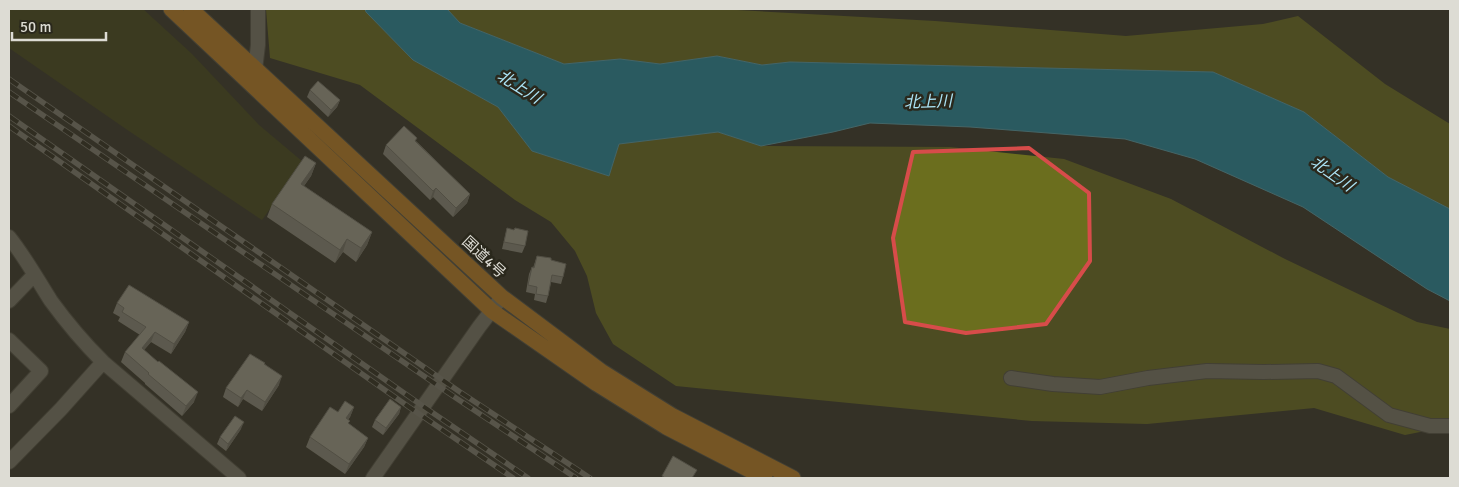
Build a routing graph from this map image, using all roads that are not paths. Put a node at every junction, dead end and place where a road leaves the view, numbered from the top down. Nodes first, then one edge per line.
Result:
1 (172, 9) edge
2 (191, 9) edge
3 (258, 9) edge
4 (255, 69) junction
5 (253, 86) junction
6 (9, 237) edge
7 (34, 275) junction
8 (502, 297) junction
9 (9, 302) edge
10 (492, 311) junction
11 (9, 340) edge
12 (103, 362) junction
13 (1011, 378) dead end
14 (9, 406) edge
15 (1450, 426) edge
16 (9, 462) edge
17 (238, 478) edge
18 (373, 478) edge
19 (765, 478) edge
20 (793, 478) edge

1 - 5 highway
2 - 4 highway, 国道4号
3 - 4 street
4 - 5 street
4 - 8 highway, 国道4号
5 - 10 highway
6 - 7 street
7 - 9 street
7 - 12 street
8 - 10 street
8 - 20 highway, 国道4号
10 - 18 street
10 - 19 highway
11 - 14 street
12 - 16 street
12 - 17 street
13 - 15 street

